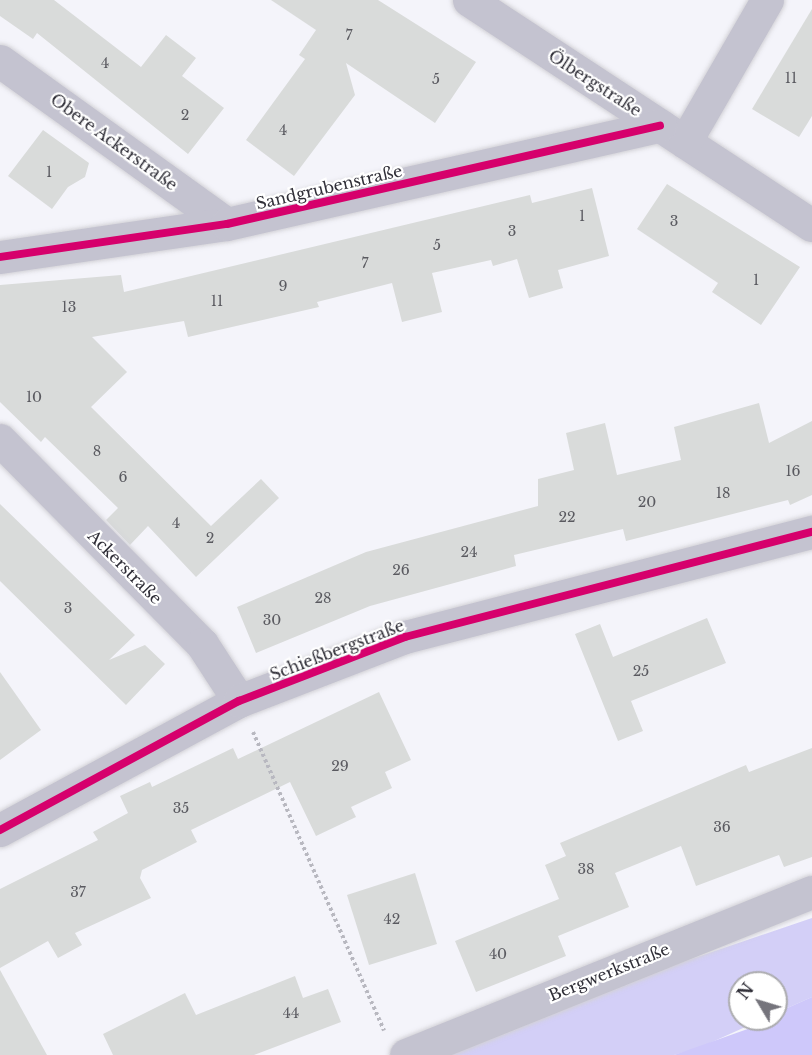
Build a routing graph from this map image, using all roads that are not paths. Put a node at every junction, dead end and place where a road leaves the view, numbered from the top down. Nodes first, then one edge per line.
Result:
1 (469, 0) edge
2 (767, 0) edge
3 (0, 61) edge
4 (672, 134) junction
5 (227, 224) junction
6 (812, 225) edge
7 (0, 257) edge
8 (0, 440) edge
9 (812, 532) edge
10 (239, 701) junction
11 (0, 830) edge
12 (812, 892) edge
13 (396, 1044) edge

1 - 4 street, Ölbergstraße
2 - 4 street
3 - 5 street, Obere Ackerstraße
4 - 5 street, Sandgrubenstraße
4 - 6 street, Ölbergstraße
5 - 7 street, Sandgrubenstraße
8 - 10 street, Ackerstraße
9 - 10 street, Schießbergstraße
10 - 11 street, Schießbergstraße
12 - 13 street, Bergwerkstraße

